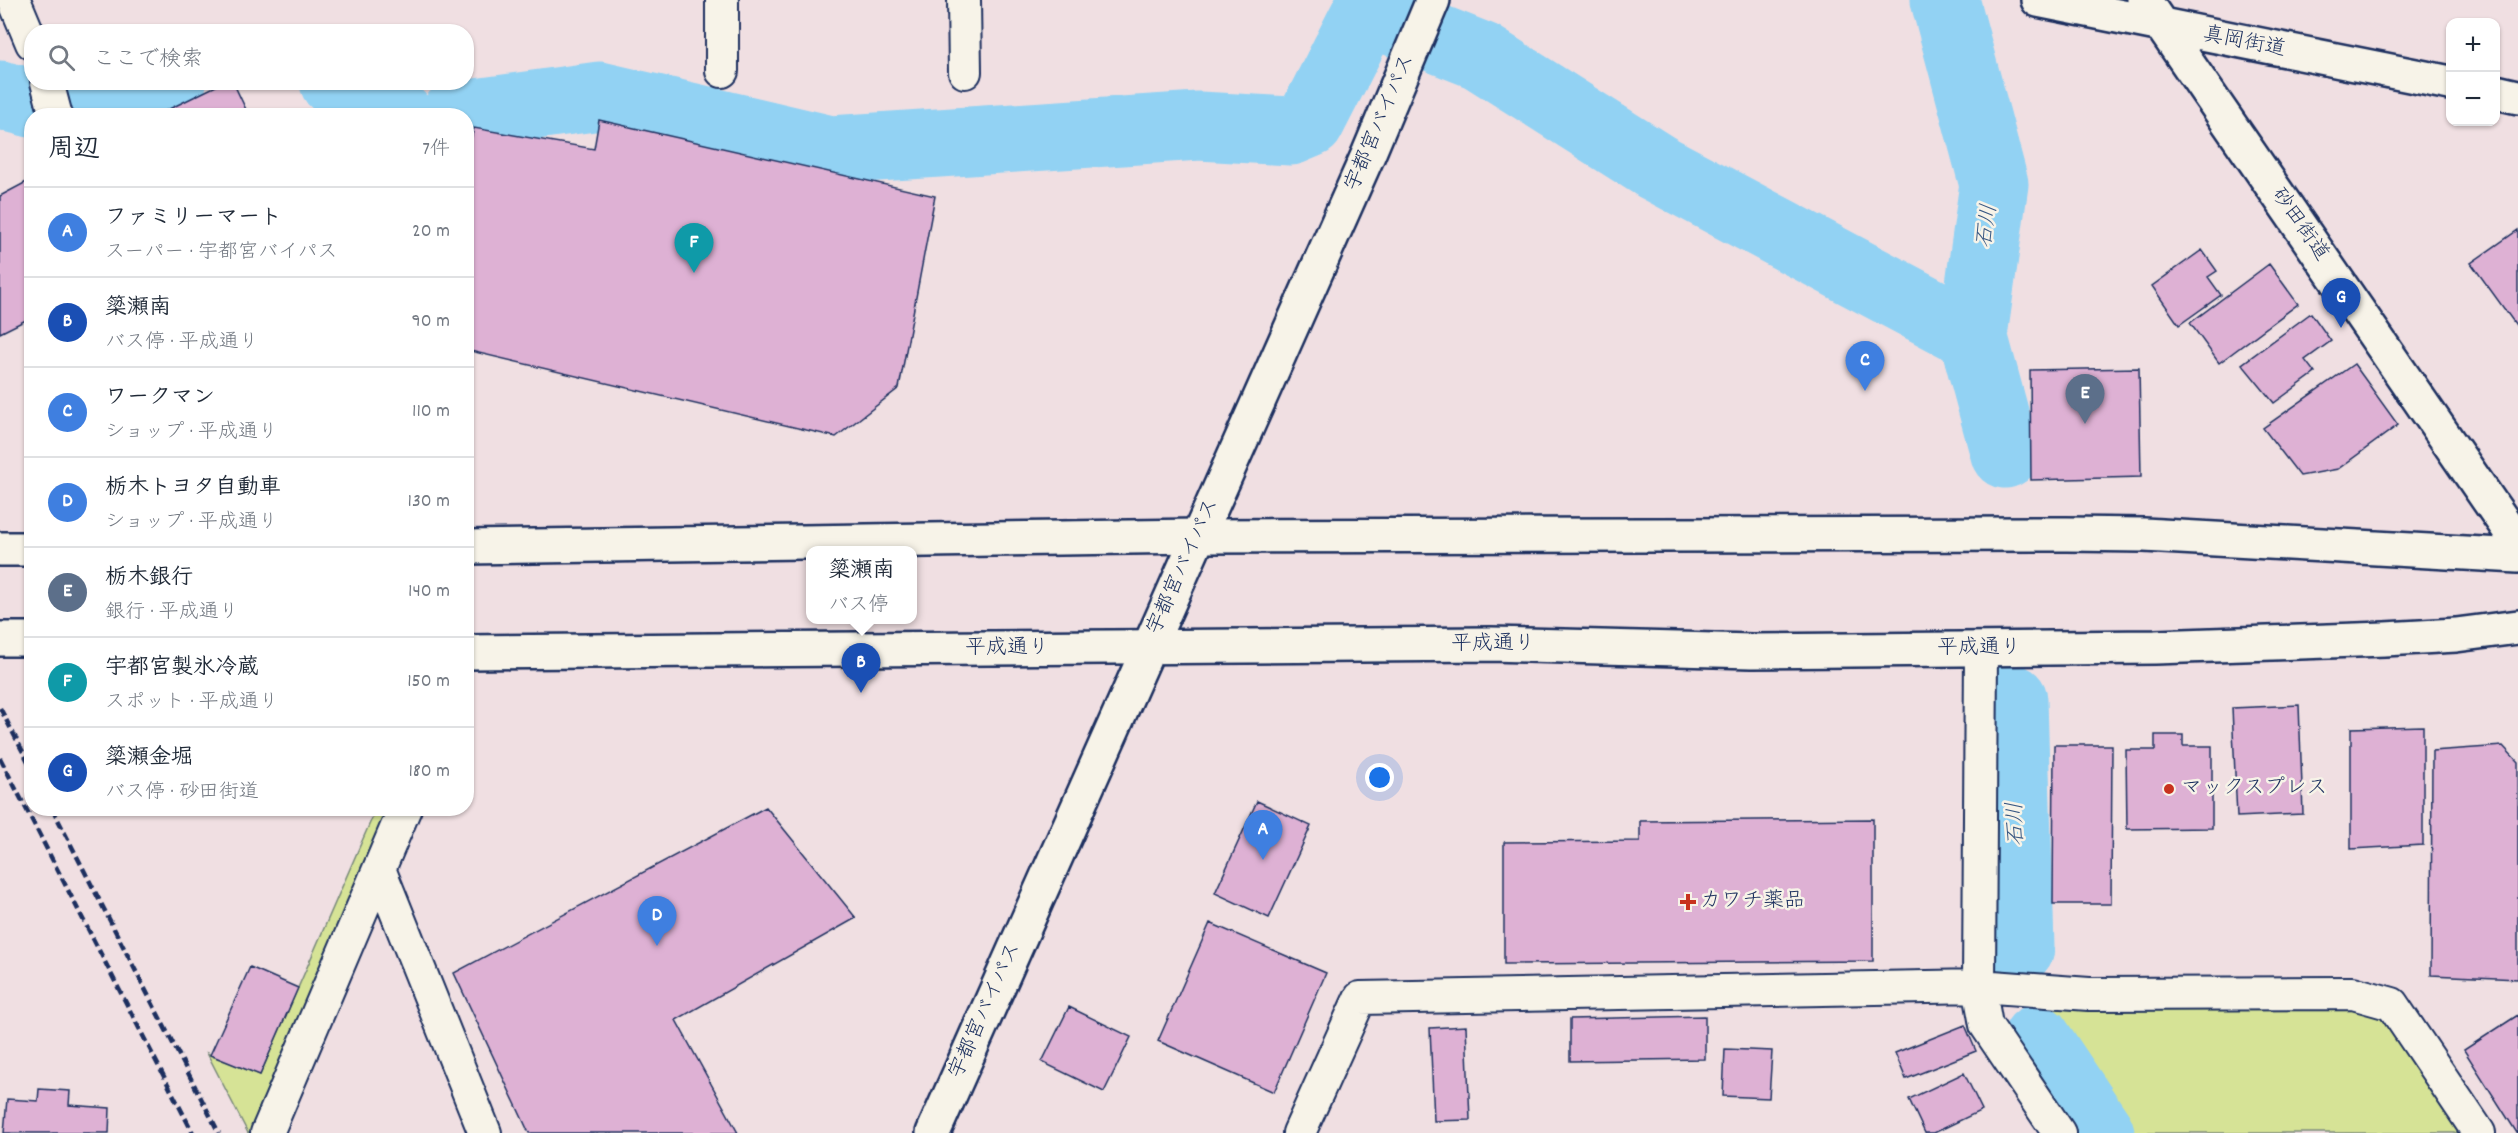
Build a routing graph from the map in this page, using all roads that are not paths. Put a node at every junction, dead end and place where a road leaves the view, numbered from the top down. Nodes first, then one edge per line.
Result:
1 (14, 0) edge
2 (722, 0) edge
3 (964, 0) edge
4 (1433, 0) edge
5 (2038, 0) edge
6 (2144, 0) edge
7 (24, 24) edge
8 (2162, 27) junction
9 (722, 71) dead end
10 (966, 72) dead end
11 (2446, 82) edge
12 (49, 90) edge
13 (2500, 93) edge
14 (2518, 97) edge
15 (54, 108) edge
16 (1198, 536) junction
17 (2518, 543) edge
18 (474, 547) edge
19 (0, 549) edge
20 (24, 549) edge
21 (2518, 556) edge
22 (2518, 627) edge
23 (0, 639) edge
24 (24, 639) edge
25 (1147, 648) junction
26 (1982, 649) junction
27 (474, 651) edge
28 (402, 816) edge
29 (379, 869) junction
30 (1979, 986) junction
31 (2052, 1130) edge
32 (267, 1133) edge
33 (485, 1133) edge
34 (933, 1133) edge
35 (1299, 1133) edge
36 (2479, 1133) edge

1 - 7 street
2 - 9 street
3 - 10 street
4 - 16 main road, 宇都宮バイパス
5 - 8 main road, 真岡街道
6 - 8 main road, 砂田街道
8 - 11 main road, 真岡街道
8 - 17 main road, 砂田街道
12 - 15 street
13 - 14 main road
16 - 18 main road
16 - 21 main road
16 - 25 main road, 宇都宮バイパス
19 - 20 main road
22 - 26 main road, 平成通り
23 - 24 main road
25 - 26 main road, 平成通り
25 - 27 main road, 平成通り
25 - 34 main road, 宇都宮バイパス
26 - 30 street
28 - 29 street
29 - 32 street
29 - 33 street
30 - 31 street
30 - 35 street
30 - 36 street

